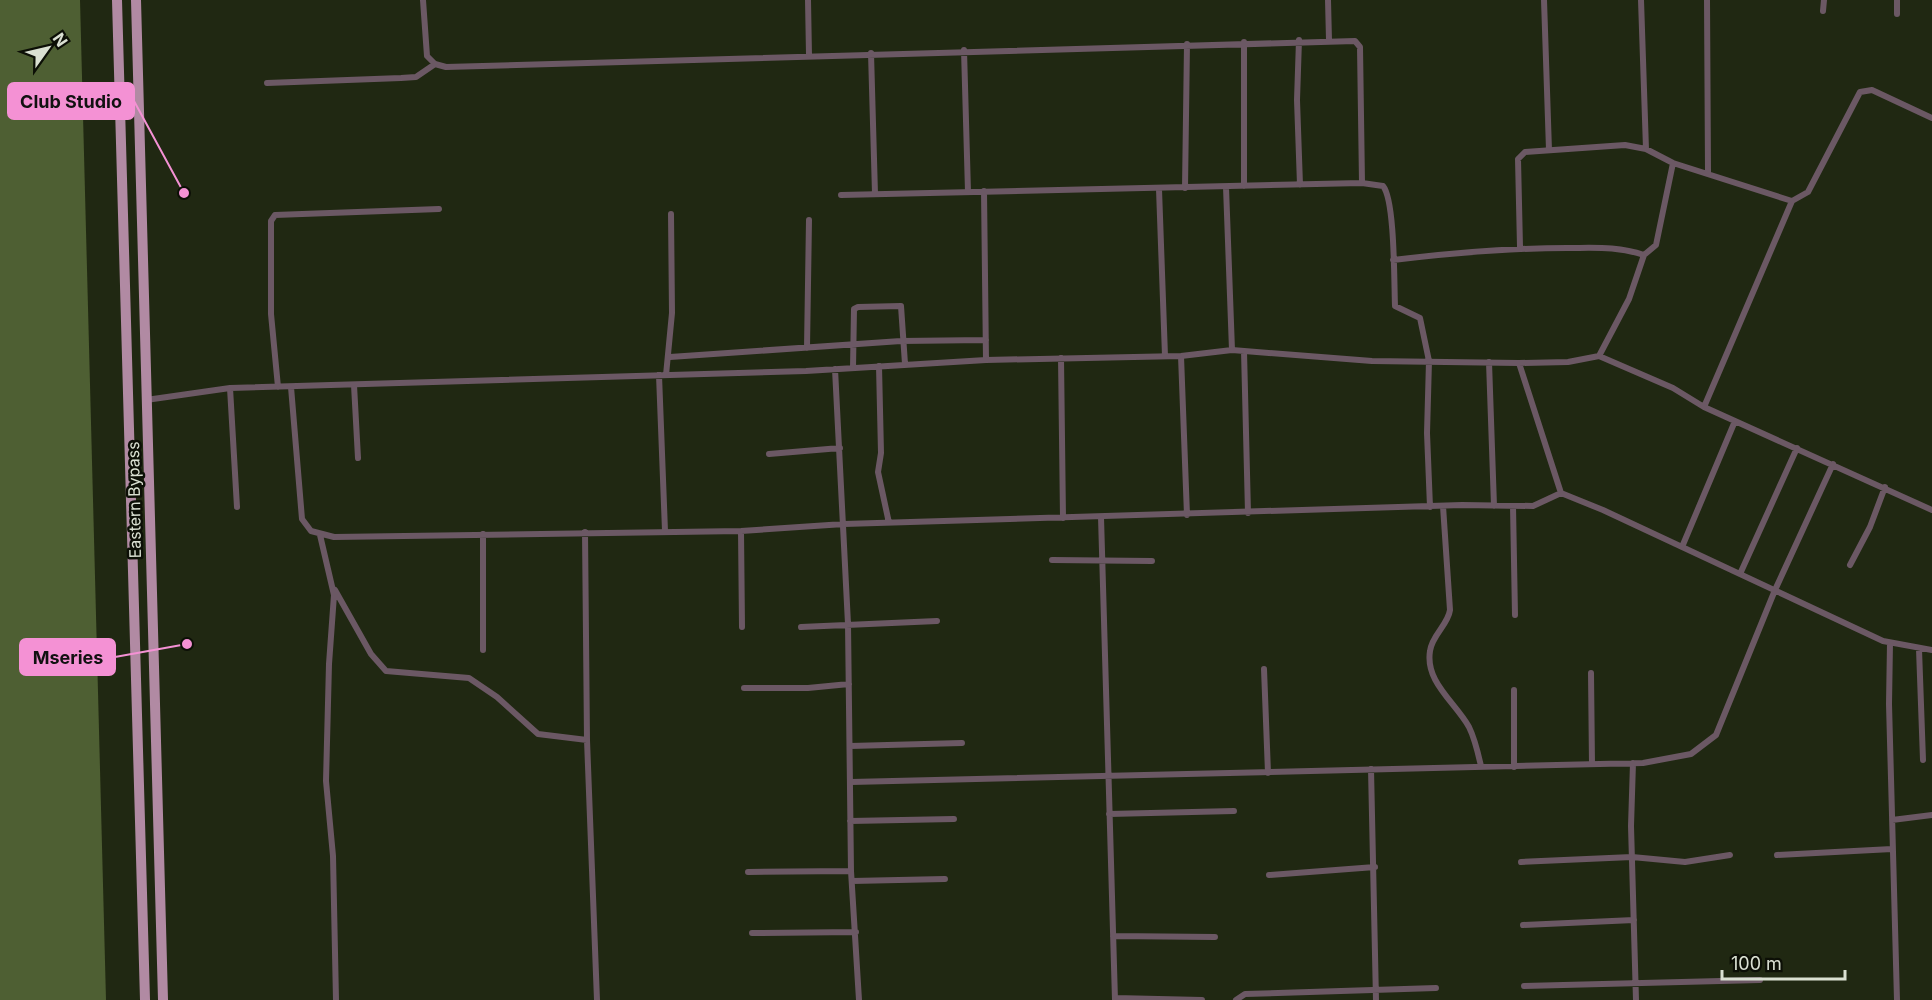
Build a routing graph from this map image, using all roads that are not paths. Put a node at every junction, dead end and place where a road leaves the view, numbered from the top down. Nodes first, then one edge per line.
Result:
1 (117, 0) edge
2 (136, 0) edge
3 (423, 0) edge
4 (808, 0) edge
5 (1328, 0) edge
6 (1544, 0) edge
7 (1641, 0) edge
8 (1707, 0) edge
9 (1824, 0) edge
10 (1897, 0) edge
11 (1823, 11) dead end
12 (1897, 14) dead end
13 (1299, 40) junction
14 (1329, 40) junction
15 (1244, 42) junction
16 (1187, 44) junction
17 (964, 50) junction
18 (871, 53) junction
19 (809, 55) junction
20 (435, 64) junction
21 (267, 83) dead end
22 (1932, 118) edge
23 (1646, 149) junction
24 (1550, 150) junction
25 (1673, 163) junction
26 (1708, 172) junction
27 (1362, 183) junction
28 (1300, 185) junction
29 (1244, 186) junction
30 (1227, 187) junction
31 (1185, 188) junction
32 (1159, 189) junction
33 (984, 191) junction
34 (968, 192) junction
35 (875, 194) junction
36 (841, 195) dead end
37 (1792, 201) junction
38 (439, 209) dead end
39 (671, 214) dead end
40 (809, 220) dead end
41 (1520, 247) junction
42 (1644, 255) junction
43 (1393, 260) junction
44 (905, 340) junction
45 (986, 340) junction
46 (853, 344) junction
47 (807, 348) junction
48 (1232, 350) junction
49 (1244, 351) junction
50 (1165, 356) junction
51 (1181, 356) junction
52 (1599, 356) junction
53 (670, 357) junction
54 (1061, 358) junction
55 (986, 360) junction
56 (1429, 362) junction
57 (1489, 362) junction
58 (1519, 363) junction
59 (905, 364) junction
60 (879, 366) junction
61 (853, 368) junction
62 (835, 369) junction
63 (663, 375) junction
64 (354, 385) junction
65 (278, 387) junction
66 (291, 387) junction
67 (230, 388) junction
68 (146, 400) junction
69 (1704, 407) junction
70 (1735, 421) junction
71 (840, 448) junction
72 (1797, 448) junction
73 (770, 454) dead end
74 (358, 458) dead end
75 (1833, 464) junction
76 (1885, 488) junction
77 (1561, 493) junction
78 (1443, 506) junction
79 (1494, 506) junction
80 (1513, 506) junction
81 (237, 507) dead end
82 (1430, 507) junction
83 (1932, 510) edge
84 (1248, 513) junction
85 (1187, 515) junction
86 (1101, 517) junction
87 (1064, 518) junction
88 (889, 523) junction
89 (844, 524) junction
90 (665, 531) junction
91 (741, 531) junction
92 (585, 532) junction
93 (483, 534) junction
94 (320, 535) junction
95 (1682, 547) junction
96 (1052, 560) dead end
97 (1102, 560) junction
98 (1152, 561) dead end
99 (1850, 565) dead end
100 (1740, 574) junction
101 (333, 587) junction
102 (1775, 590) junction
103 (1515, 615) dead end
104 (937, 621) dead end
105 (848, 624) junction
106 (742, 627) dead end
107 (801, 627) dead end
108 (1890, 643) junction
109 (1919, 649) junction
110 (483, 650) dead end
111 (1932, 650) edge
112 (1264, 669) dead end
113 (1591, 673) dead end
114 (849, 684) junction
115 (744, 688) dead end
116 (1514, 690) dead end
117 (587, 740) junction
118 (962, 743) dead end
119 (850, 746) junction
120 (1923, 760) dead end
121 (1633, 763) junction
122 (1592, 764) junction
123 (1481, 766) junction
124 (1514, 766) junction
125 (1371, 769) junction
126 (1268, 773) junction
127 (1108, 777) junction
128 (851, 782) junction
129 (1234, 811) dead end
130 (1109, 814) junction
131 (1932, 815) edge
132 (954, 819) dead end
133 (1892, 820) junction
134 (850, 821) junction
135 (1892, 849) junction
136 (1730, 855) dead end
137 (1777, 855) dead end
138 (1632, 857) junction
139 (1521, 862) dead end
140 (142, 866) junction
141 (159, 866) junction
142 (1375, 867) junction
143 (851, 871) junction
144 (748, 872) dead end
145 (1269, 874) dead end
146 (945, 879) dead end
147 (852, 881) junction
148 (1634, 920) junction
149 (1523, 925) dead end
150 (856, 932) junction
151 (752, 933) dead end
152 (1113, 936) junction
153 (1215, 937) dead end
154 (1760, 980) dead end
155 (1635, 984) junction
156 (1524, 986) dead end
157 (1436, 987) dead end
158 (1376, 991) junction
159 (1115, 999) edge
160 (145, 1000) edge
161 (163, 1000) edge
162 (336, 1000) edge
163 (597, 1000) edge
164 (859, 1000) edge
165 (1202, 1000) edge
166 (1236, 1000) edge
167 (1376, 1000) edge
168 (1636, 1000) edge
169 (1897, 1000) edge

1 - 140 main road, Eastern Bypass
2 - 68 main road, Eastern Bypass
3 - 20 street
4 - 19 street
5 - 14 street
6 - 24 street
7 - 23 street
8 - 26 street
9 - 11 street
10 - 12 street
13 - 14 street
13 - 15 street
13 - 28 street
14 - 27 street
15 - 16 street
15 - 29 street
16 - 17 street
16 - 31 street
17 - 18 street
17 - 34 street
18 - 19 street
18 - 35 street
19 - 20 street
20 - 21 street
22 - 37 street
23 - 24 street
23 - 25 street
24 - 41 street
25 - 26 street
25 - 42 street
26 - 37 street
27 - 28 street
27 - 43 street
28 - 29 street
29 - 30 street
30 - 31 street
30 - 48 street
31 - 32 street
32 - 33 street
32 - 50 street
33 - 34 street
33 - 45 street
34 - 35 street
35 - 36 street
37 - 69 street
38 - 65 street
39 - 53 street
40 - 47 street
41 - 42 street
41 - 43 street
42 - 52 street
43 - 56 street
44 - 45 street
44 - 46 street
44 - 46 street
44 - 59 street
45 - 55 street
46 - 47 street
46 - 61 street
47 - 53 street
48 - 49 street
48 - 51 street
49 - 56 street
49 - 84 street
50 - 51 street
50 - 54 street
51 - 85 street
52 - 58 street
52 - 69 street
53 - 63 street
54 - 55 street
54 - 87 street
55 - 59 street
56 - 57 street
56 - 82 street
57 - 58 street
57 - 79 street
58 - 77 street
59 - 60 street
60 - 61 street
60 - 88 street
61 - 62 street
62 - 63 street
62 - 71 street
63 - 64 street
63 - 90 street
64 - 66 street
64 - 74 street
65 - 66 street
65 - 67 street
66 - 94 street
67 - 68 street
67 - 81 street
68 - 141 main road, Eastern Bypass
69 - 70 street
70 - 72 street
70 - 95 street
71 - 73 street
71 - 89 street
72 - 75 street
72 - 100 street
75 - 76 street
75 - 102 street
76 - 83 street
76 - 99 street
77 - 80 street
77 - 95 street
78 - 79 street
78 - 82 street
78 - 123 street
79 - 80 street
80 - 103 street
82 - 84 street
84 - 85 street
85 - 86 street
86 - 87 street
86 - 97 street
87 - 88 street
88 - 89 street
89 - 91 street
89 - 105 street
90 - 91 street
90 - 92 street
91 - 106 street
92 - 93 street
92 - 117 street
93 - 94 street
93 - 110 street
94 - 101 street
95 - 100 street
96 - 97 street
97 - 98 street
97 - 127 street
100 - 102 street
101 - 117 street
101 - 162 street
102 - 108 street
102 - 121 street
104 - 105 street
105 - 107 street
105 - 114 street
108 - 109 street
108 - 133 street
109 - 111 street
109 - 120 street
112 - 126 street
113 - 122 street
114 - 115 street
114 - 119 street
116 - 124 street
117 - 163 street
118 - 119 street
119 - 128 street
121 - 122 street
121 - 138 street
122 - 124 street
123 - 124 street
123 - 125 street
125 - 126 street
125 - 142 street
126 - 127 street
127 - 128 street
127 - 130 street
128 - 134 street
129 - 130 street
130 - 152 street
131 - 133 street
132 - 134 street
133 - 135 street
134 - 143 street
135 - 137 street
135 - 169 street
136 - 138 street
138 - 139 street
138 - 148 street
140 - 141 main road
140 - 160 main road, Eastern Bypass
141 - 161 main road, Eastern Bypass
142 - 145 street
142 - 158 street
143 - 144 street
143 - 147 street
146 - 147 street
147 - 150 street
148 - 149 street
148 - 155 street
150 - 151 street
150 - 164 street
152 - 153 street
152 - 159 street
154 - 155 street
155 - 156 street
155 - 168 street
157 - 158 street
158 - 166 street
158 - 167 street
159 - 165 street

